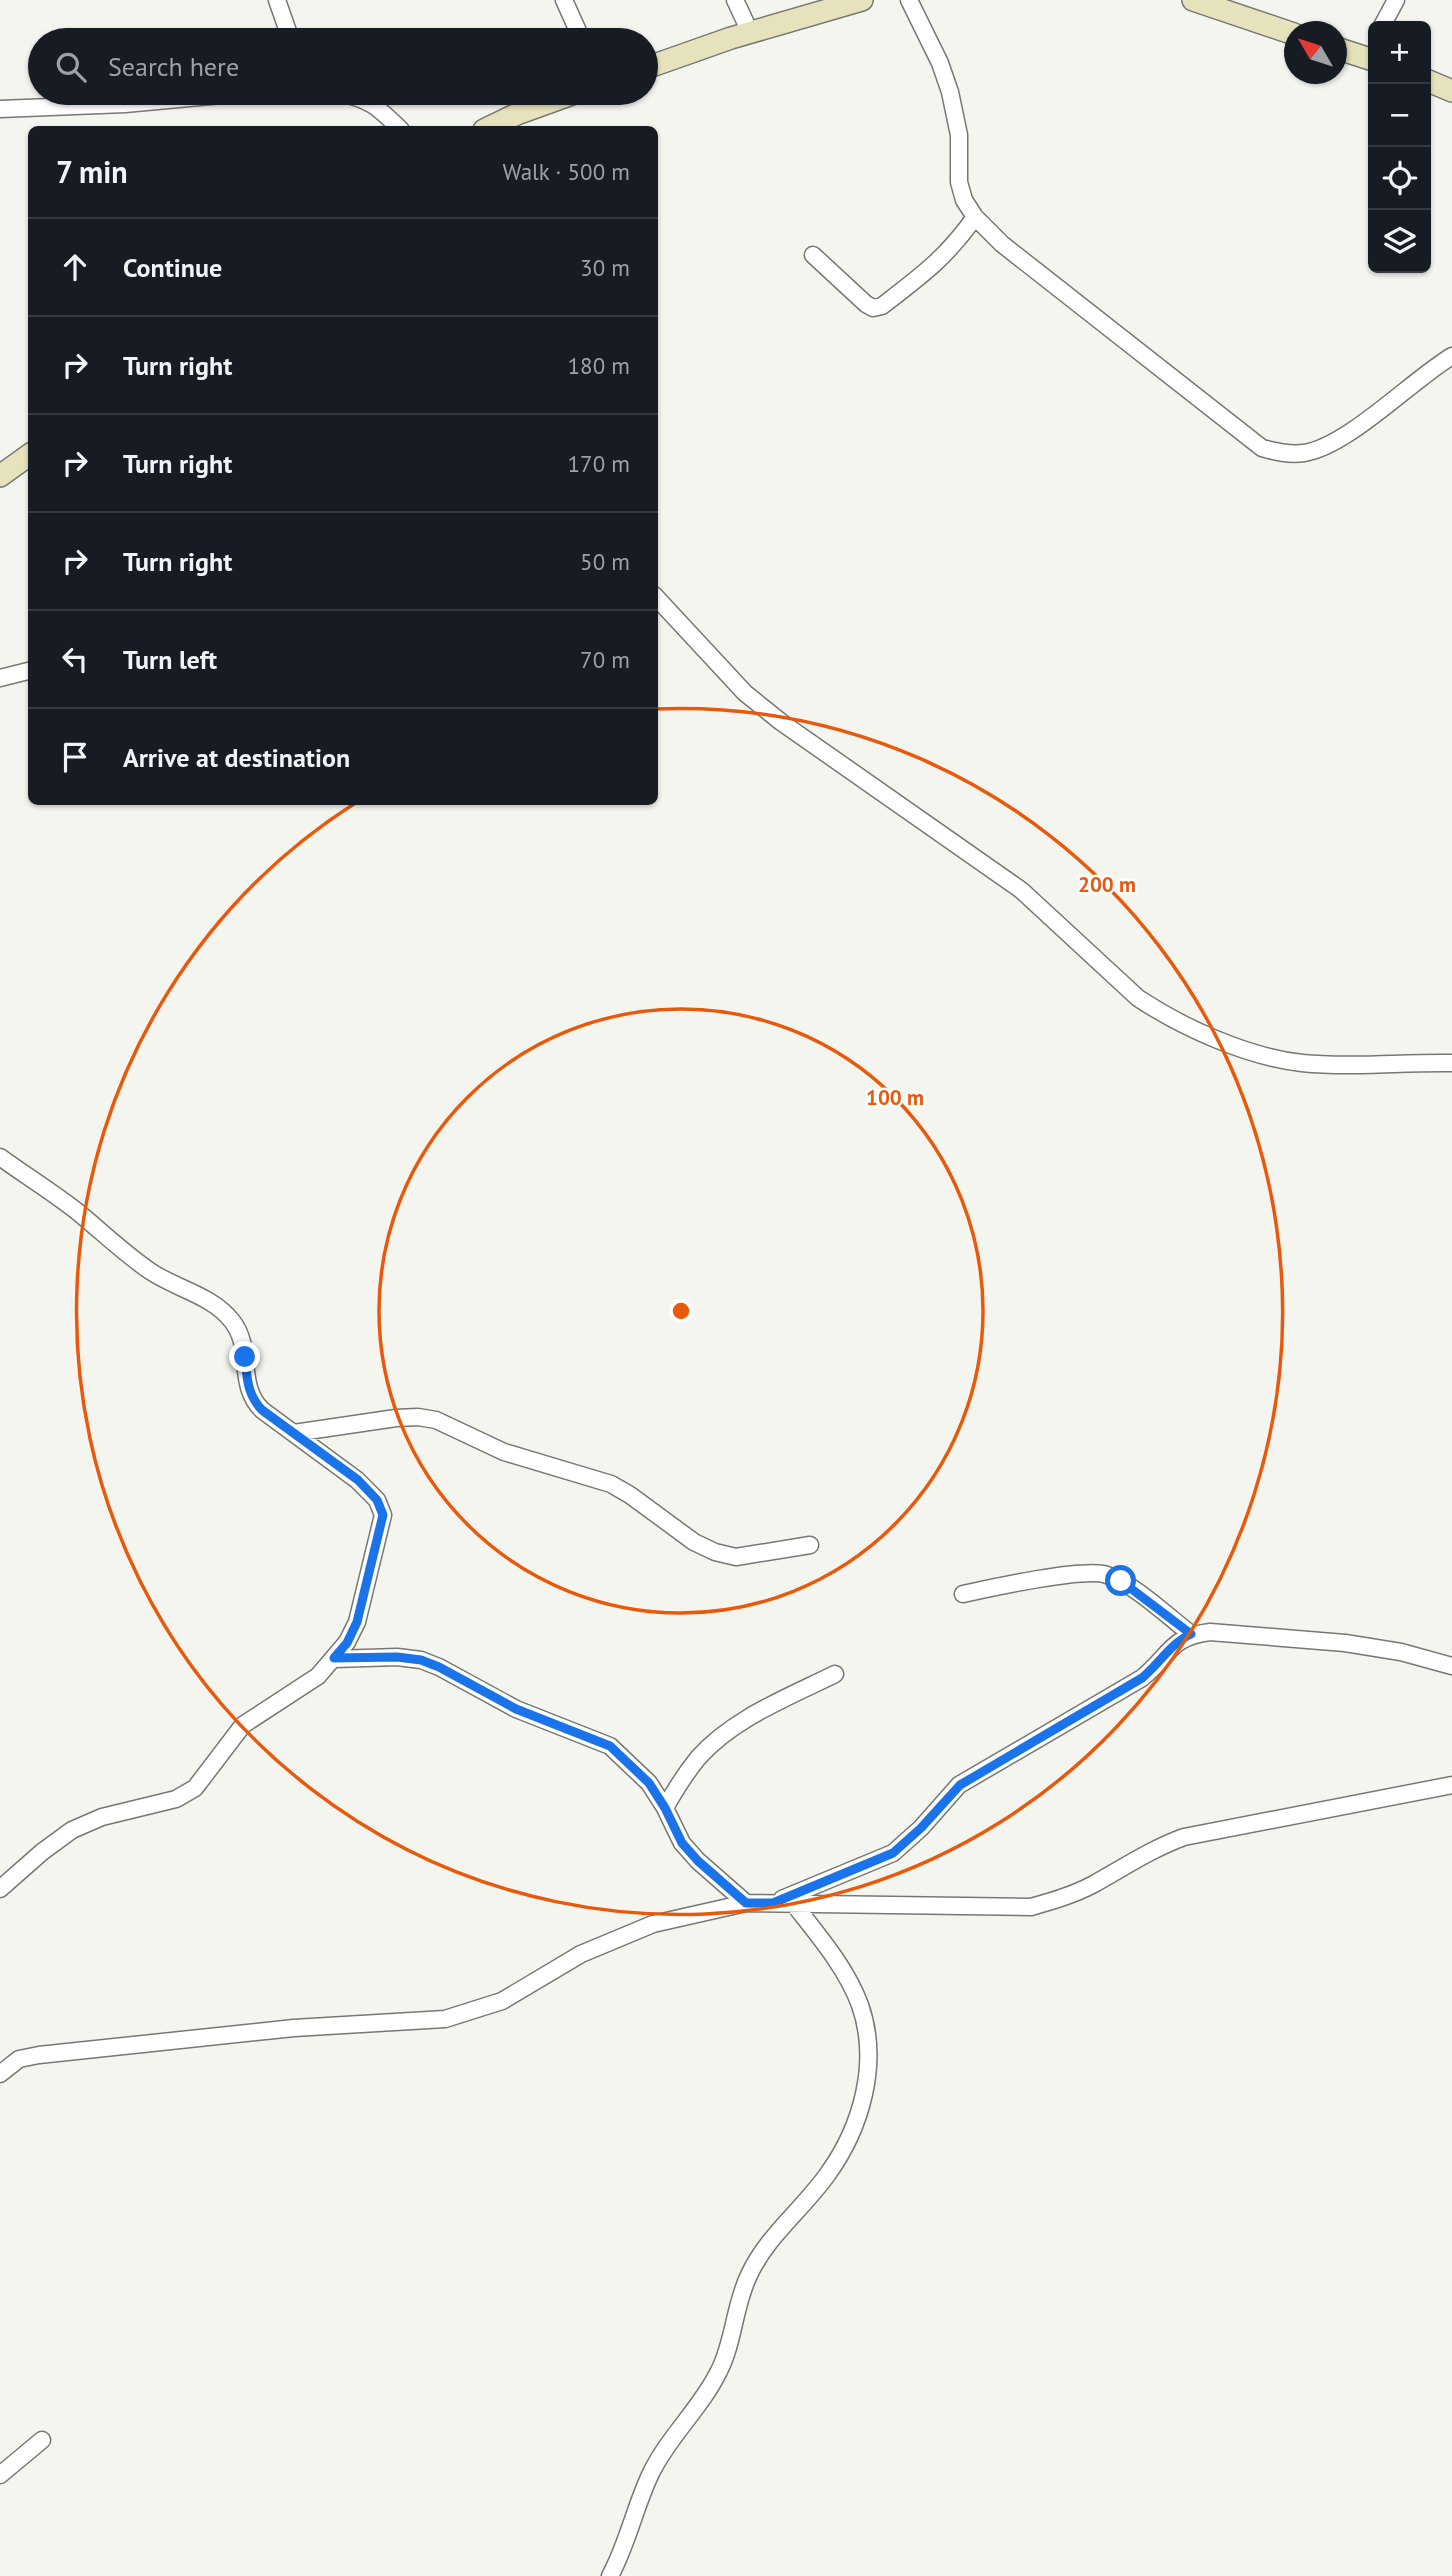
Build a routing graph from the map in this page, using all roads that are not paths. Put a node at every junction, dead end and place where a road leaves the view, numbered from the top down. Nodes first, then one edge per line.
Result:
1 (277, 0) edge
2 (564, 0) edge
3 (736, 0) edge
4 (862, 0) edge
5 (909, 0) edge
6 (1193, 0) edge
7 (1396, 0) edge
8 (1385, 21) edge
9 (286, 28) edge
10 (577, 28) edge
11 (1284, 31) edge
12 (750, 32) junction
13 (1347, 50) edge
14 (1368, 53) edge
15 (658, 64) edge
16 (1431, 82) edge
17 (1452, 91) edge
18 (94, 105) edge
19 (374, 105) edge
20 (542, 105) edge
21 (0, 108) edge
22 (397, 126) edge
23 (492, 126) edge
24 (975, 217) junction
25 (813, 255) dead end
26 (1452, 356) edge
27 (28, 456) edge
28 (0, 475) edge
29 (658, 598) edge
30 (28, 671) edge
31 (0, 678) edge
32 (1452, 1063) edge
33 (0, 1157) edge
34 (294, 1433) junction
35 (810, 1545) dead end
36 (963, 1594) dead end
37 (1191, 1634) junction
38 (334, 1658) junction
39 (1452, 1666) edge
40 (835, 1674) dead end
41 (1452, 1785) edge
42 (665, 1808) junction
43 (0, 1889) edge
44 (746, 1903) junction
45 (773, 1903) junction
46 (793, 1903) junction
47 (0, 2074) edge
48 (42, 2440) dead end
49 (0, 2475) edge
50 (610, 2576) edge

1 - 9 street
2 - 10 street
3 - 12 street
4 - 12 street
5 - 24 street
6 - 11 street
7 - 8 street
12 - 15 street
13 - 14 street
16 - 17 street
18 - 21 street
19 - 22 street
20 - 23 street
24 - 25 street
24 - 26 street
27 - 28 street
29 - 32 street
30 - 31 street
33 - 34 street
34 - 35 street
34 - 38 street
36 - 37 street
37 - 39 street
37 - 45 street
38 - 42 street
38 - 43 street
40 - 42 street
41 - 46 street
42 - 44 street
44 - 45 street
44 - 47 street
45 - 46 street
46 - 50 street
48 - 49 street

